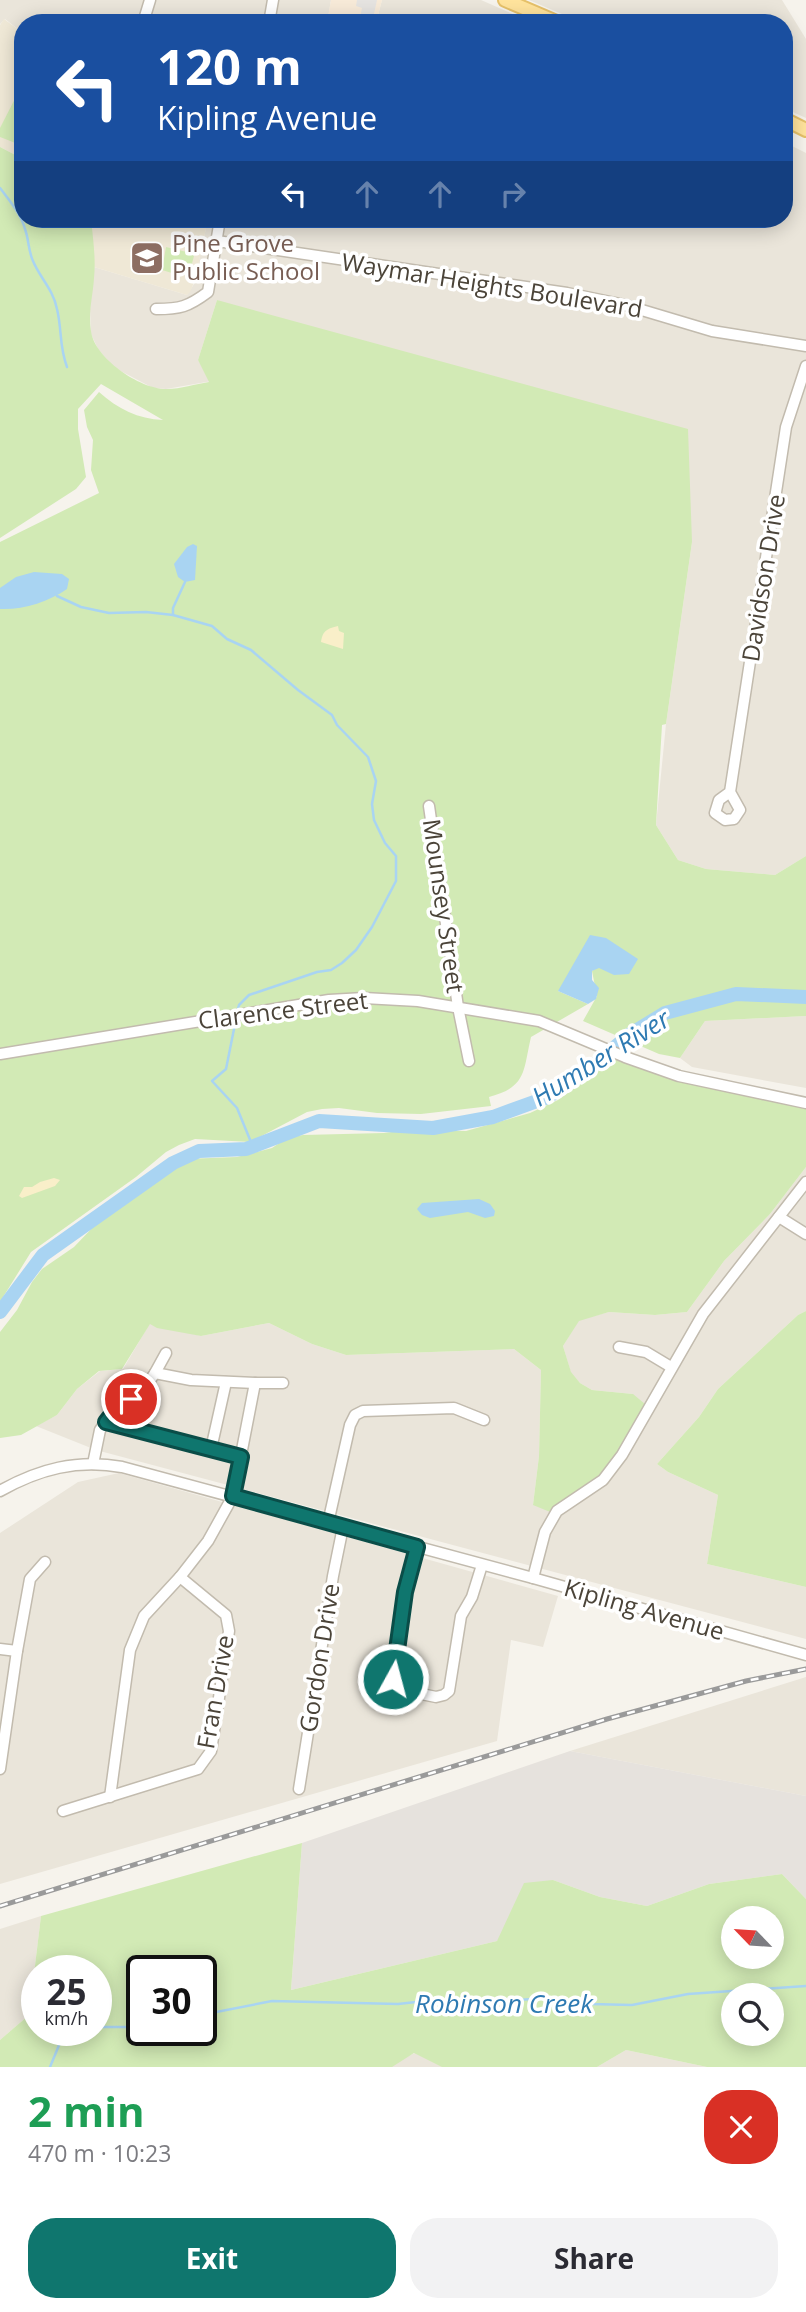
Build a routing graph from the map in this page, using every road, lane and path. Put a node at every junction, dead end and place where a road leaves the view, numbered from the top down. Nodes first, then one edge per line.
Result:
1 (505, 0) edge
2 (519, 3) edge
3 (541, 14) edge
4 (219, 228) edge
5 (217, 241) junction
6 (156, 309) dead end
7 (806, 346) edge
8 (806, 366) edge
9 (730, 792) dead end
10 (429, 806) dead end
11 (458, 1007) junction
12 (0, 1054) edge
13 (469, 1061) dead end
14 (806, 1103) edge
15 (806, 1182) edge
16 (779, 1217) junction
17 (806, 1234) edge
18 (619, 1347) dead end
19 (166, 1353) dead end
20 (671, 1367) junction
21 (155, 1373) junction
22 (226, 1382) junction
23 (255, 1383) junction
24 (283, 1383) dead end
25 (484, 1420) dead end
26 (106, 1422) junction
27 (211, 1449) junction
28 (241, 1457) junction
29 (93, 1464) junction
30 (0, 1491) edge
31 (233, 1496) junction
32 (328, 1523) junction
33 (343, 1527) junction
34 (417, 1547) junction
35 (45, 1562) dead end
36 (482, 1565) junction
37 (180, 1577) junction
38 (533, 1578) junction
39 (0, 1649) edge
40 (17, 1651) junction
41 (806, 1655) edge
42 (0, 1769) edge
43 (299, 1789) dead end
44 (110, 1797) junction
45 (63, 1811) dead end

1 - 2 main road
2 - 3 main road
4 - 5 street
5 - 6 street
5 - 7 street, Waymar Heights Boulevard
8 - 9 street, Davidson Drive
10 - 11 street, Mounsey Street
11 - 12 street, Clarence Street
11 - 13 street, Mounsey Street
11 - 14 street, Clarence Street
15 - 16 street
16 - 17 street
16 - 20 street
18 - 20 street
19 - 21 street
20 - 38 street
21 - 22 street
21 - 26 street
22 - 23 street
22 - 27 street
23 - 24 street
23 - 28 street
25 - 32 street
26 - 27 street
26 - 29 street
27 - 28 street
28 - 31 street
29 - 30 street, Kipling Avenue
29 - 31 street, Kipling Avenue
31 - 32 street, Kipling Avenue
31 - 37 street
32 - 33 street, Kipling Avenue
33 - 34 street, Kipling Avenue
33 - 43 street, Gordon Drive
34 - 36 street, Kipling Avenue
34 - 36 street
35 - 40 street
36 - 38 street, Kipling Avenue
37 - 44 street
37 - 44 street, Fran Drive
38 - 41 street, Kipling Avenue
39 - 40 street
40 - 42 street
44 - 45 street, Fran Drive

